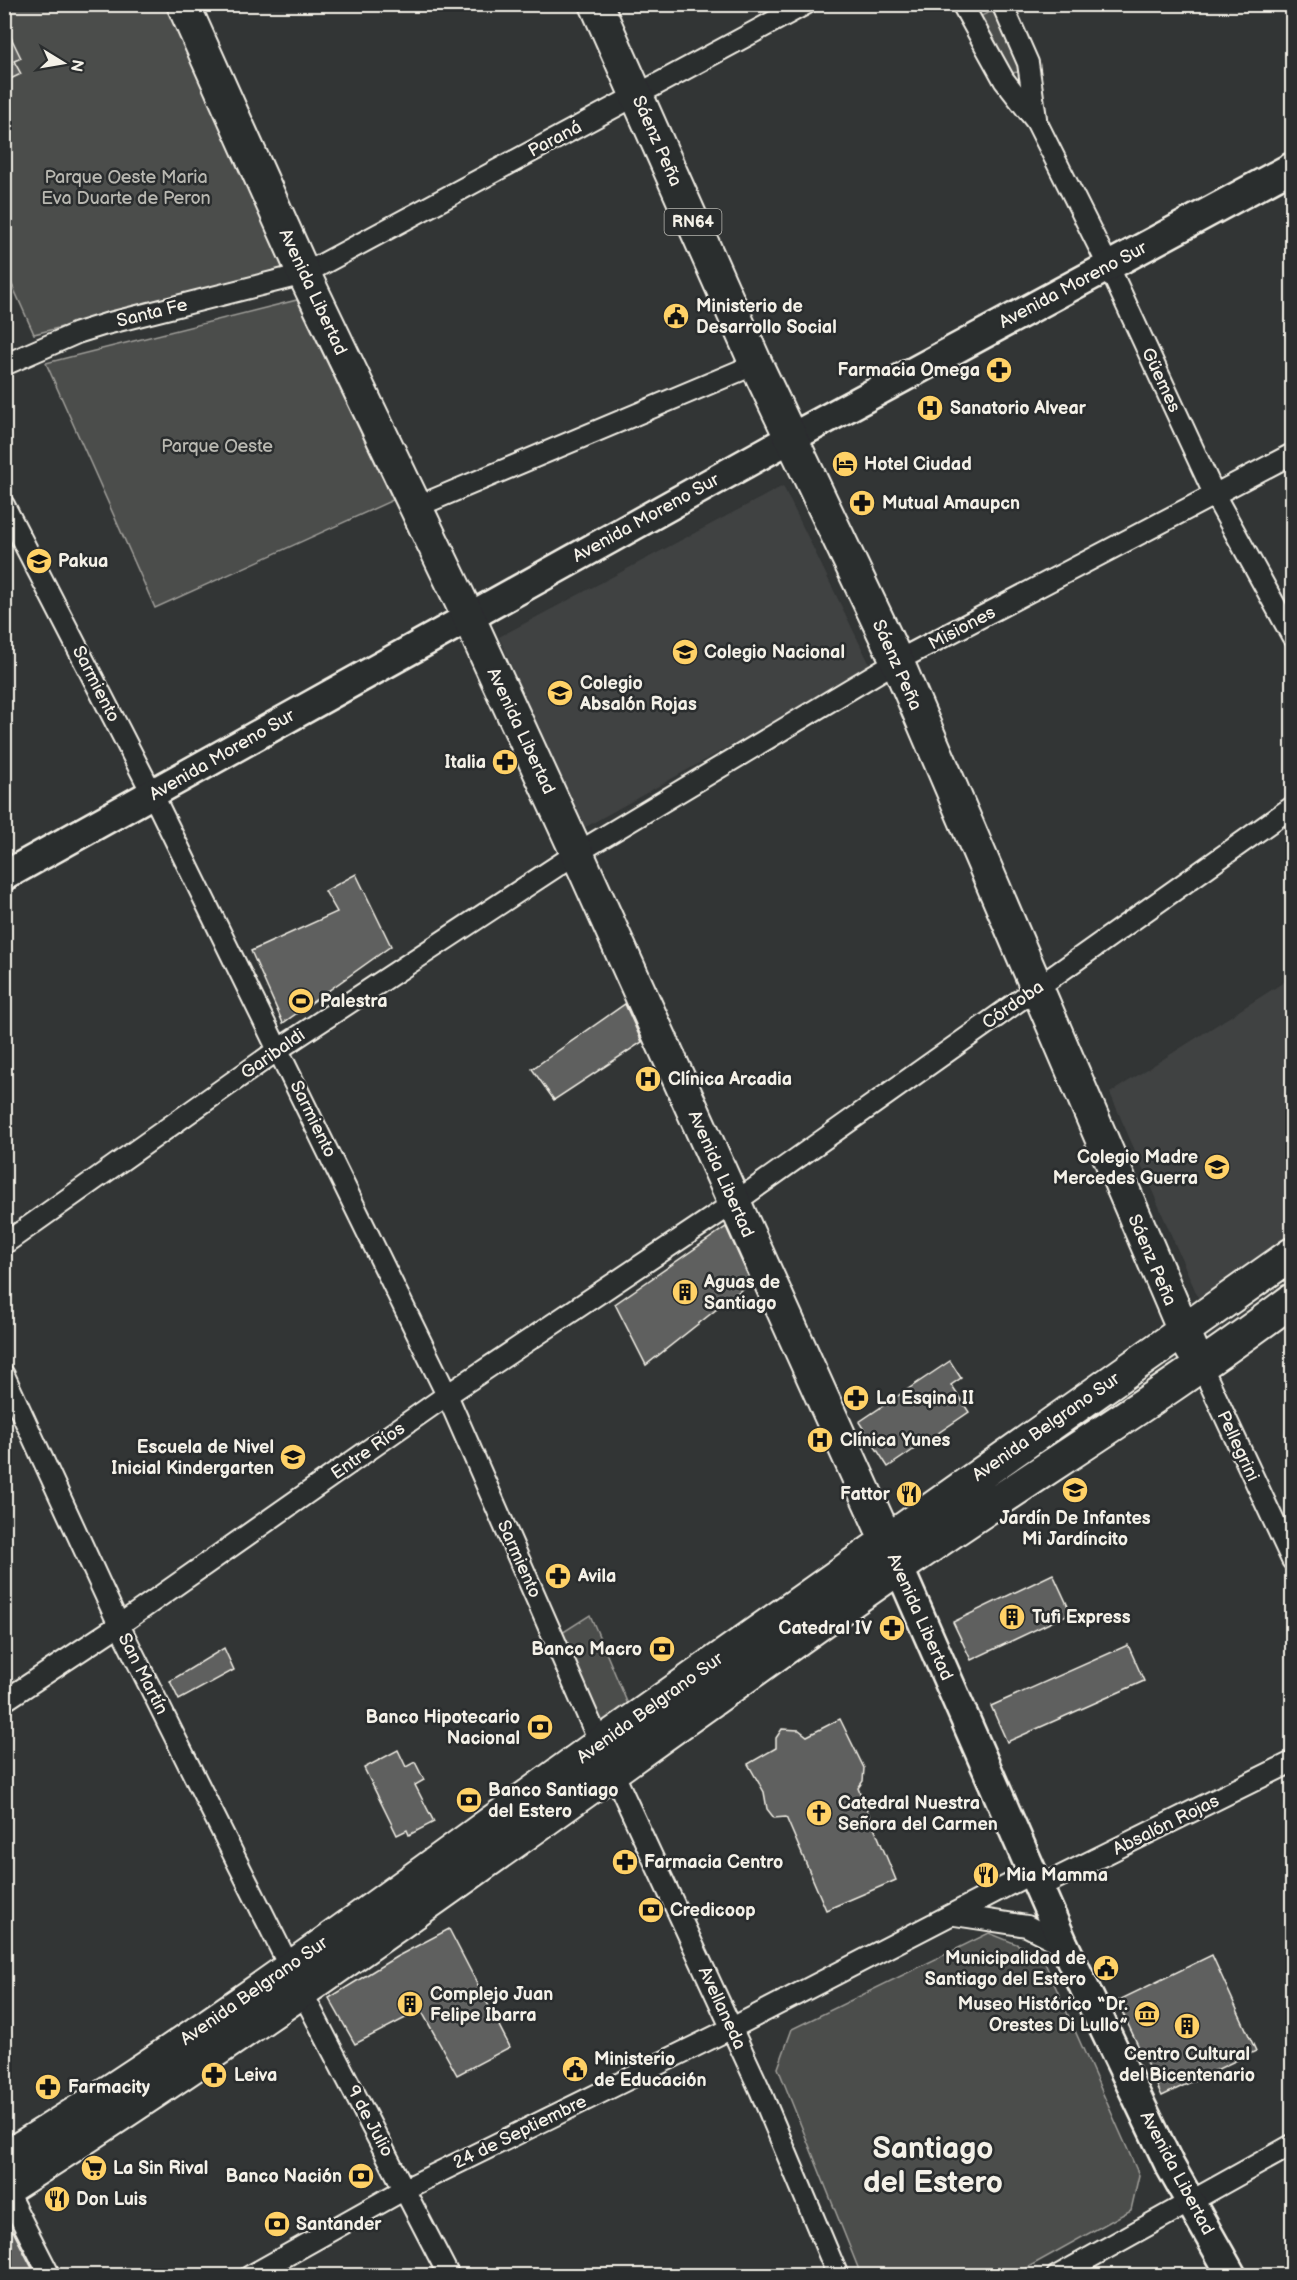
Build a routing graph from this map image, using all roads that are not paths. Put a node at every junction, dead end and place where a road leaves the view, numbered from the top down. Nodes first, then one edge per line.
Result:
1 (183, 4) edge
2 (596, 4) edge
3 (806, 4) edge
4 (962, 4) edge
5 (1002, 4) edge
6 (636, 96) junction
7 (1036, 121) junction
8 (1293, 167) edge
9 (1108, 265) junction
10 (304, 274) junction
11 (756, 364) junction
12 (4, 365) edge
13 (791, 438) junction
14 (1293, 454) edge
15 (1215, 496) junction
16 (4, 505) edge
17 (416, 507) junction
18 (468, 616) junction
19 (1293, 636) edge
20 (897, 662) junction
21 (153, 795) junction
22 (1293, 807) edge
23 (577, 853) junction
24 (4, 876) edge
25 (1037, 988) junction
26 (279, 1049) junction
27 (734, 1203) junction
28 (4, 1244) edge
29 (1293, 1254) edge
30 (1293, 1300) edge
31 (1183, 1332) junction
32 (1202, 1368) junction
33 (4, 1375) edge
34 (447, 1395) junction
35 (886, 1539) junction
36 (1293, 1560) edge
37 (899, 1569) junction
38 (119, 1625) junction
39 (4, 1701) edge
40 (600, 1744) junction
41 (1293, 1762) edge
42 (614, 1772) junction
43 (1036, 1880) junction
44 (956, 1915) junction
45 (1064, 1945) junction
46 (296, 1980) junction
47 (732, 2028) junction
48 (1293, 2145) edge
49 (4, 2158) edge
50 (5, 2189) edge
51 (405, 2189) junction
52 (1191, 2202) junction
53 (50, 2276) edge
54 (250, 2276) edge
55 (448, 2276) edge
56 (838, 2276) edge
57 (1056, 2276) edge
58 (1232, 2276) edge

1 - 10 main road, Avenida Libertad
2 - 6 main road, Sáenz Peña / RN64
3 - 6 street, Paraná
4 - 7 street, Güemes
5 - 7 street, Güemes
6 - 10 street, Paraná
6 - 11 main road, Sáenz Peña / RN64
7 - 9 street, Güemes
8 - 9 street, Avenida Moreno Sur
9 - 13 street, Avenida Moreno Sur
9 - 15 street, Güemes
10 - 12 street, Santa Fe
10 - 17 main road, Avenida Libertad
11 - 13 main road, Sáenz Peña / RN64
11 - 17 street
13 - 18 street, Avenida Moreno Sur
13 - 20 main road, Sáenz Peña
14 - 15 street, Misiones
15 - 19 street, Güemes
15 - 20 street, Misiones
16 - 21 street, Sarmiento
17 - 18 main road, Avenida Libertad
18 - 21 street, Avenida Moreno Sur
18 - 23 main road, Avenida Libertad
20 - 23 street, Misiones
20 - 25 main road, Sáenz Peña
21 - 24 street, Avenida Moreno Sur
21 - 26 street, Sarmiento
22 - 25 street, Córdoba
23 - 26 street, Garibaldi
23 - 27 main road, Avenida Libertad
25 - 27 street, Córdoba
25 - 31 main road, Sáenz Peña
26 - 28 street, Garibaldi
26 - 34 street, Sarmiento
27 - 34 street, Entre Ríos
27 - 35 main road, Avenida Libertad
29 - 31 main road, Avenida Belgrano Sur
30 - 32 main road, Avenida Belgrano Sur
31 - 32 main road, Pellegrini
31 - 35 main road, Avenida Belgrano Sur
32 - 36 street, Pellegrini
32 - 37 main road, Avenida Belgrano Sur
33 - 38 street, San Martín
34 - 38 street, Entre Ríos
34 - 40 street, Sarmiento
35 - 37 main road, Avenida Libertad
35 - 40 main road, Avenida Belgrano Sur
37 - 42 main road, Avenida Belgrano Sur
37 - 43 street, Avenida Libertad
38 - 39 street, Entre Ríos
38 - 46 street, San Martín
40 - 42 street, Avellaneda
40 - 46 main road, Avenida Belgrano Sur
41 - 43 street, Absalón Rojas
42 - 46 main road, Avenida Belgrano Sur
42 - 47 street, Avellaneda
43 - 44 street, 24 de Septiembre
43 - 45 street, Avenida Libertad
44 - 45 street
44 - 47 street, 24 de Septiembre
45 - 52 street, Avenida Libertad
46 - 49 main road, Avenida Belgrano Sur
46 - 50 main road, Avenida Belgrano Sur
46 - 51 street, 9 de Julio
47 - 51 street, 24 de Septiembre
47 - 56 street, Avellaneda
48 - 52 street
50 - 53 street
51 - 54 street, 24 de Septiembre
51 - 55 street, 9 de Julio
52 - 57 street
52 - 58 street, Avenida Libertad

